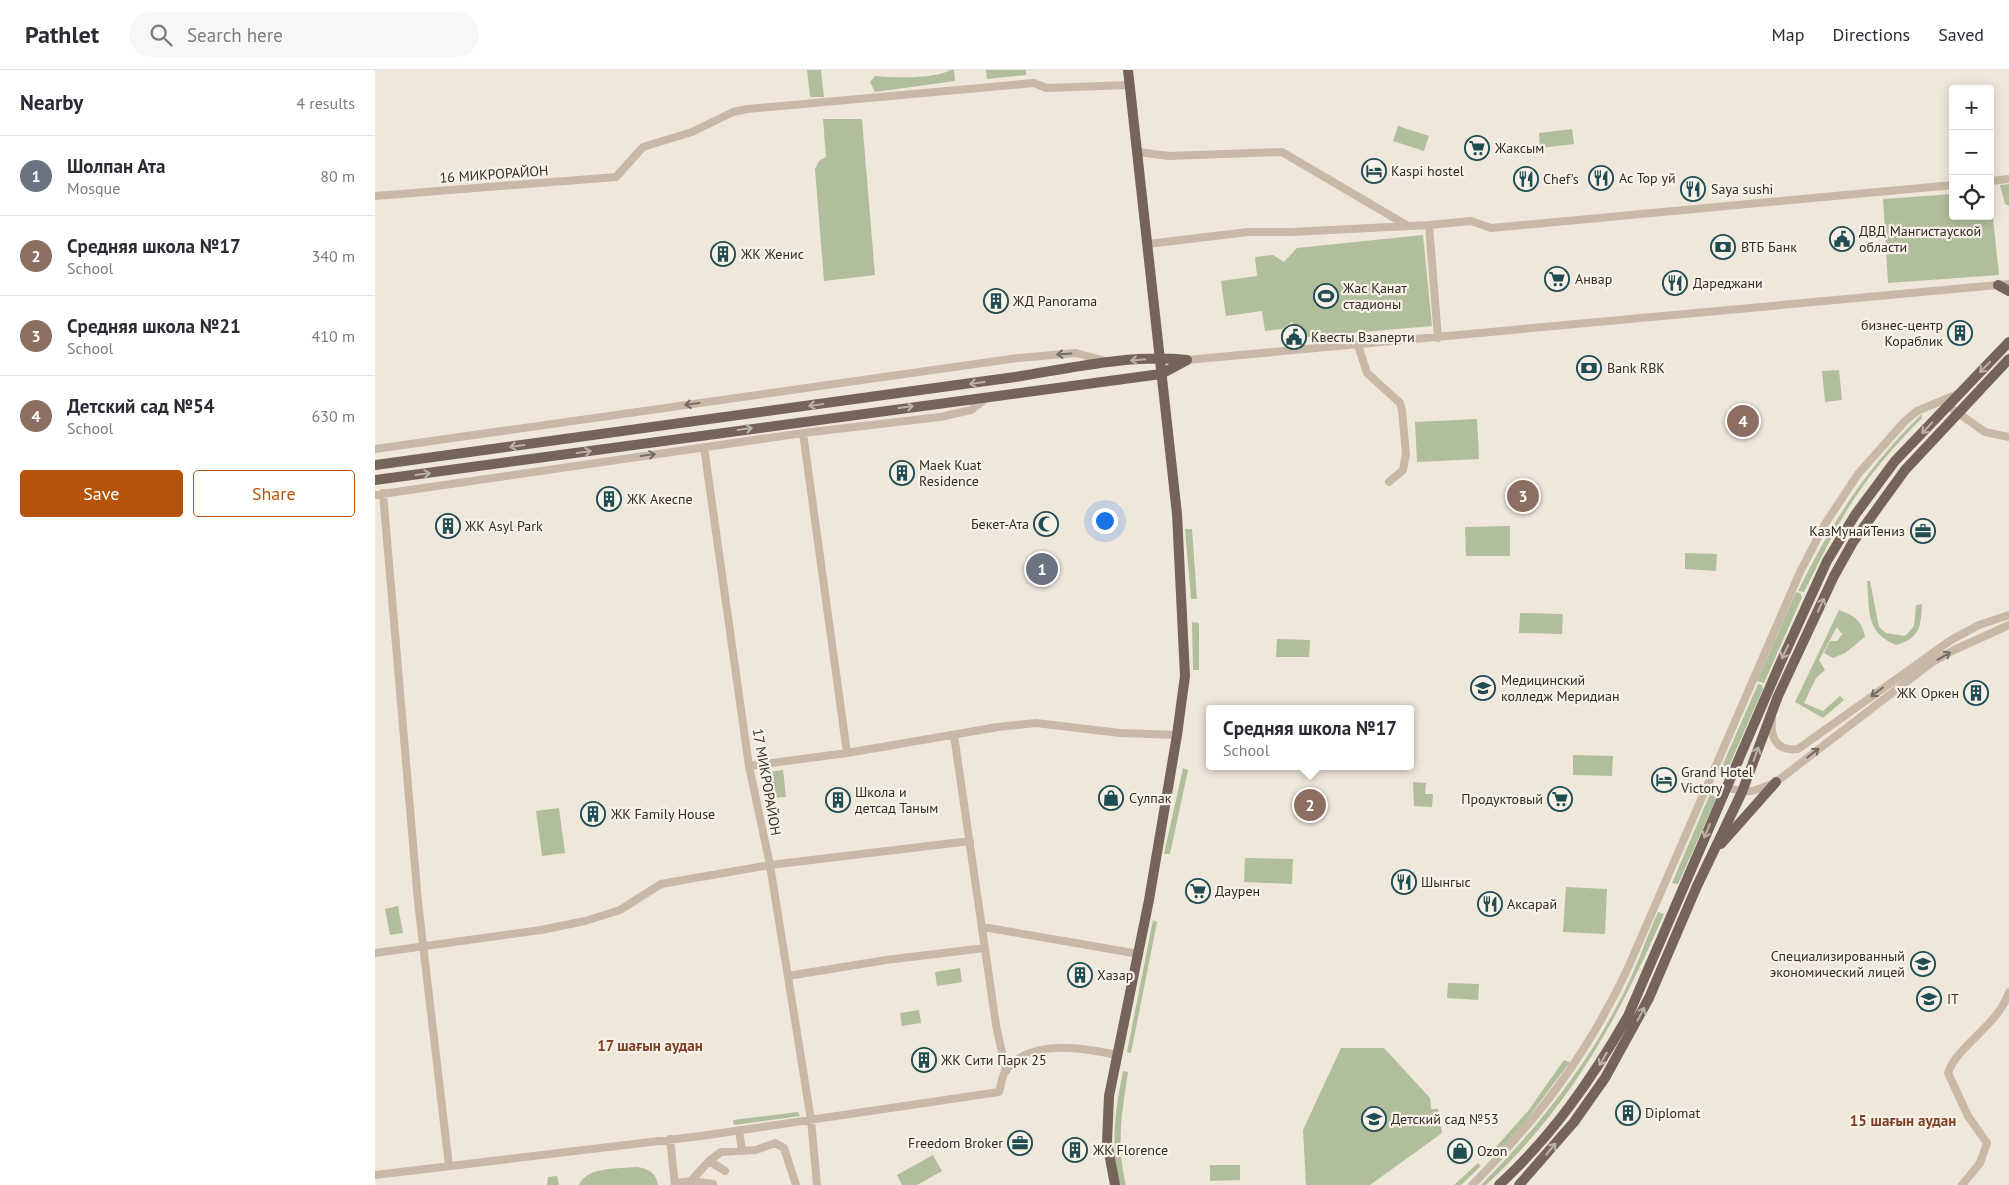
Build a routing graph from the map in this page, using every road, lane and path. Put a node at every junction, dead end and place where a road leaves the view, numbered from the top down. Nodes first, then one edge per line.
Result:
1 (1128, 70) edge
2 (1129, 85) junction
3 (1138, 152) junction
4 (2009, 179) edge
5 (1994, 181) edge
6 (1949, 185) edge
7 (375, 196) edge
8 (1429, 225) junction
9 (1408, 226) junction
10 (1148, 244) junction
11 (2009, 284) edge
12 (1998, 285) junction
13 (2009, 291) edge
14 (1438, 338) junction
15 (2009, 342) edge
16 (1358, 345) junction
17 (1160, 357) junction
18 (2009, 359) edge
19 (1187, 360) junction
20 (1110, 362) junction
21 (1161, 374) junction
22 (1960, 392) junction
23 (989, 396) junction
24 (1948, 406) junction
25 (1957, 414) junction
26 (652, 427) junction
27 (803, 433) junction
28 (2009, 438) edge
29 (654, 442) junction
30 (704, 447) junction
31 (377, 449) edge
32 (378, 465) edge
33 (375, 480) edge
34 (1389, 482) dead end
35 (379, 494) edge
36 (2009, 615) edge
37 (2009, 626) edge
38 (1772, 710) junction
39 (954, 735) junction
40 (1177, 735) junction
41 (847, 753) junction
42 (749, 766) junction
43 (1776, 782) junction
44 (1726, 787) junction
45 (1742, 792) junction
46 (970, 841) junction
47 (1711, 856) junction
48 (770, 865) junction
49 (983, 927) junction
50 (423, 946) junction
51 (985, 948) junction
52 (375, 953) edge
53 (1139, 954) junction
54 (788, 976) junction
55 (2009, 992) edge
56 (1117, 1055) junction
57 (1005, 1071) junction
58 (811, 1120) junction
59 (739, 1130) junction
60 (669, 1139) junction
61 (742, 1150) junction
62 (709, 1161) junction
63 (449, 1166) junction
64 (725, 1171) dead end
65 (375, 1174) edge
66 (691, 1181) junction
67 (675, 1184) edge
68 (713, 1184) dead end
69 (796, 1185) edge
70 (817, 1185) edge
71 (1115, 1185) edge
72 (1472, 1185) edge
73 (1499, 1185) edge
74 (1519, 1185) edge
75 (1962, 1185) edge

1 - 2 main road
2 - 3 main road
2 - 7 street, 16 МИКРОРАЙОН
3 - 9 street
3 - 10 main road
4 - 5 street
6 - 8 street
8 - 9 street
8 - 14 street
9 - 10 street
10 - 17 main road
11 - 12 street
12 - 13 main road
12 - 14 street
14 - 16 street
15 -> 22 main road
16 - 19 street
16 - 34 street
17 - 19 main road
17 -> 20 main road
17 - 21 main road
18 - 25 main road
19 - 21 main road
20 -> 26 main road
20 -> 31 street
21 - 23 main road
21 - 40 main road
22 - 24 main road
22 - 72 street
23 - 27 street
29 -> 23 main road
24 - 25 street
24 -> 44 main road
25 - 28 street
38 -> 25 main road
26 - 29 main road
26 -> 32 main road
27 - 30 street
27 - 41 street
33 -> 29 main road
35 -> 30 street
30 - 42 street, 17 МИКРОРАЙОН
31 - 32 street
35 - 50 street
36 -> 38 street
43 -> 37 street
45 -> 38 main road
39 - 40 street
39 - 41 street
39 - 46 street
40 - 53 main road
41 - 42 street
42 - 48 street, 17 МИКРОРАЙОН
43 - 45 street
43 - 47 main road
44 - 45 street
44 -> 73 main road
45 - 47 main road
46 - 48 street
46 - 49 street
74 -> 47 main road
48 - 50 street
48 - 54 street, 17 МИКРОРАЙОН
49 - 51 street
49 - 53 street
50 - 52 street
50 - 63 street
51 - 54 street
51 - 57 street
53 - 56 main road
54 - 58 street, 17 МИКРОРАЙОН
55 - 75 street
56 - 57 street
56 - 71 main road
57 - 58 street
58 - 59 street
58 - 70 street, 17 МИКРОРАЙОН
59 - 60 street
59 - 61 street
60 - 63 street
60 - 67 street
61 - 62 street
61 - 69 street
62 - 64 street
62 - 66 street
63 - 65 street
66 - 67 street
66 - 68 street

